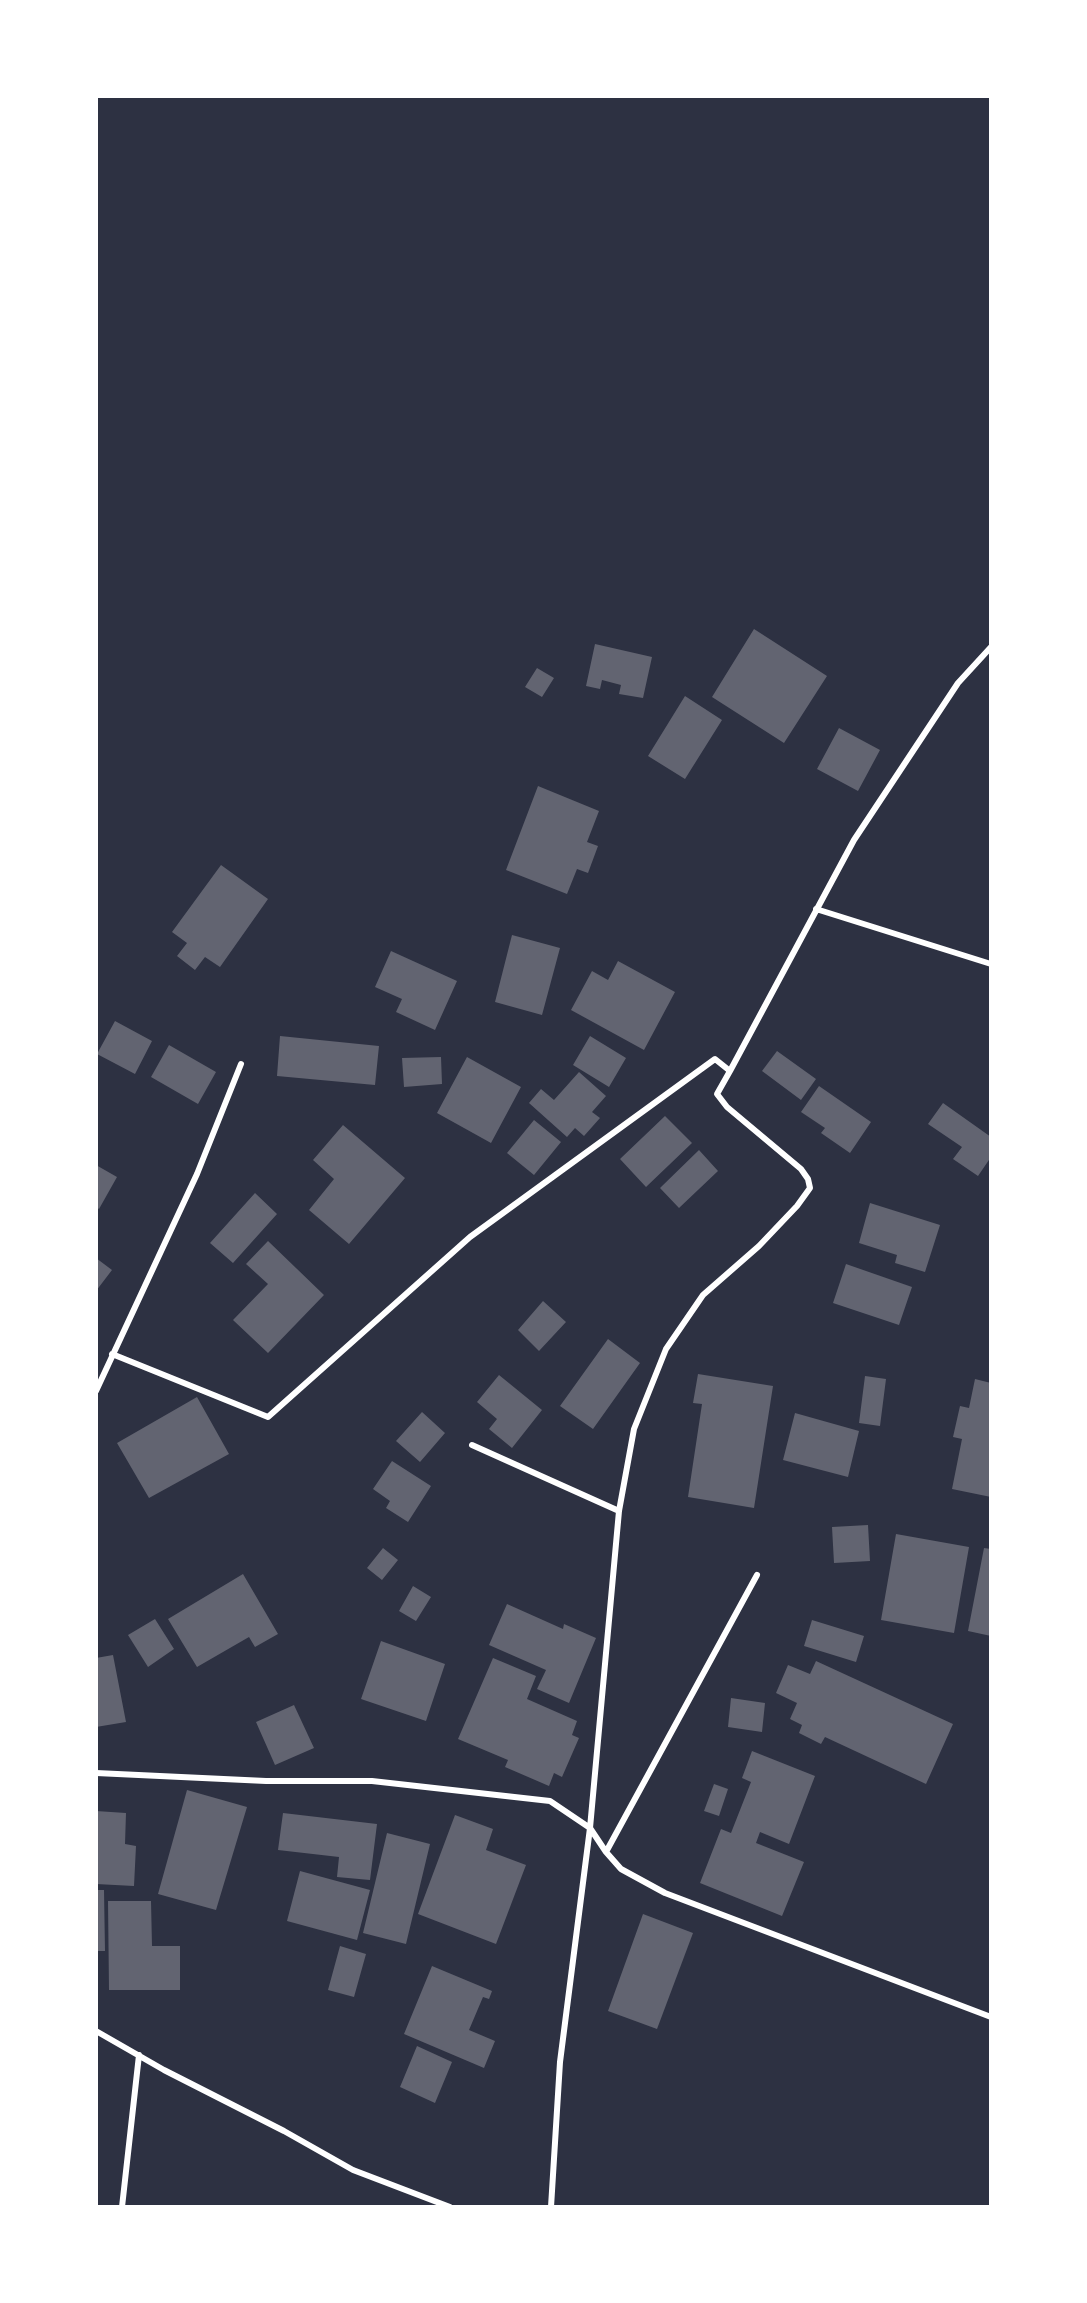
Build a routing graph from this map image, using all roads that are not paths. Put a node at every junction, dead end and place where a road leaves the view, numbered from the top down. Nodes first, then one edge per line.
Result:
1 (991, 647) edge
2 (816, 909) junction
3 (991, 963) edge
4 (240, 1064) dead end
5 (730, 1071) junction
6 (112, 1354) junction
7 (96, 1391) edge
8 (472, 1445) dead end
9 (619, 1511) junction
10 (757, 1575) dead end
11 (96, 1773) edge
12 (590, 1828) junction
13 (606, 1852) junction
14 (991, 2017) edge
15 (96, 2031) edge
16 (139, 2055) junction
17 (122, 2207) edge
18 (450, 2207) edge
19 (551, 2207) edge

1 - 2 street
2 - 3 street
2 - 5 street
4 - 6 street
5 - 6 street
5 - 9 street
6 - 7 street
8 - 9 street
9 - 12 street
10 - 13 street
11 - 12 street
12 - 13 street
12 - 19 street
13 - 14 street
15 - 16 street
16 - 17 street
16 - 18 street

